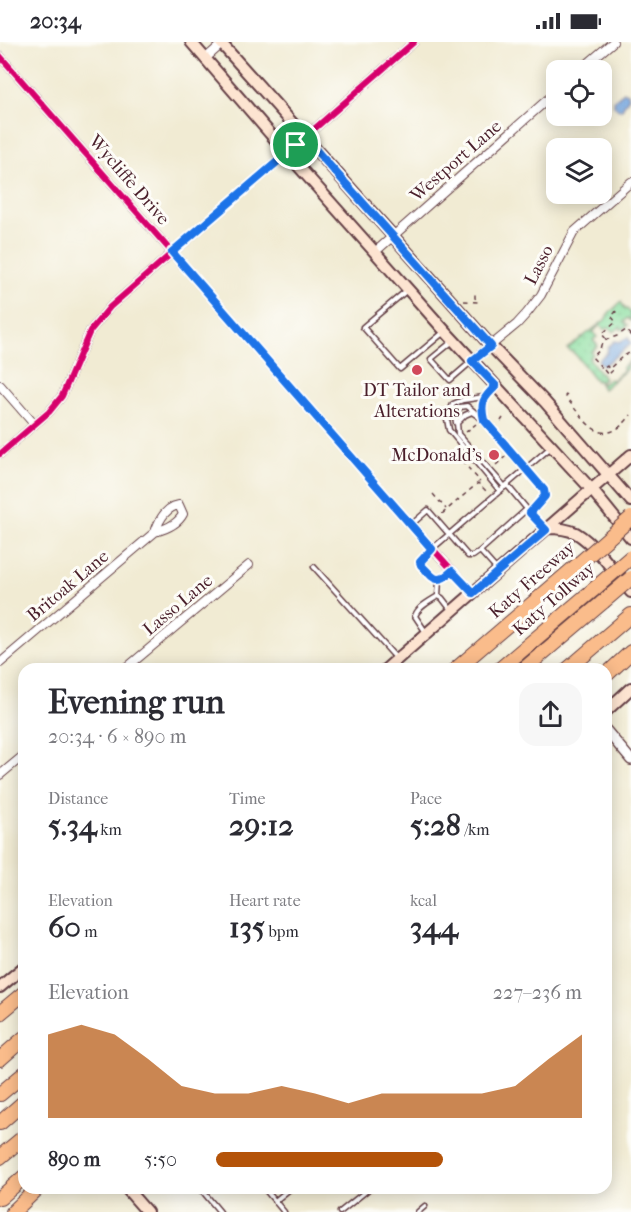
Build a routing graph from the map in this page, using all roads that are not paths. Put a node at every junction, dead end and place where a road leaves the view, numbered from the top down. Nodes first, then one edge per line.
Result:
1 (191, 42) edge
2 (414, 42) edge
3 (612, 42) edge
4 (222, 43) edge
5 (0, 56) edge
6 (206, 58) junction
7 (591, 60) edge
8 (546, 101) edge
9 (305, 138) junction
10 (287, 153) junction
11 (631, 182) edge
12 (393, 236) junction
13 (172, 252) junction
14 (375, 252) junction
15 (408, 289) junction
16 (445, 331) junction
17 (453, 340) junction
18 (491, 346) junction
19 (472, 361) junction
20 (0, 385) edge
21 (496, 386) junction
22 (484, 397) junction
23 (477, 414) junction
24 (484, 420) junction
25 (34, 424) junction
26 (457, 424) junction
27 (552, 447) junction
28 (0, 454) edge
29 (631, 456) edge
30 (526, 470) junction
31 (609, 475) junction
32 (506, 486) junction
33 (592, 490) junction
34 (500, 491) junction
35 (631, 501) edge
36 (529, 511) junction
37 (631, 518) edge
38 (411, 525) junction
39 (547, 529) junction
40 (155, 532) dead end
41 (449, 534) junction
42 (631, 538) edge
43 (432, 549) junction
44 (480, 551) junction
45 (631, 557) edge
46 (249, 565) dead end
47 (314, 567) dead end
48 (452, 571) junction
49 (498, 571) junction
50 (631, 578) edge
51 (439, 580) junction
52 (631, 592) edge
53 (473, 593) junction
54 (438, 596) junction
55 (452, 611) junction
56 (626, 619) edge
57 (512, 621) junction
58 (427, 633) junction
59 (631, 652) edge
60 (397, 659) junction
61 (0, 663) edge
62 (132, 663) edge
63 (393, 663) edge
64 (452, 663) edge
65 (463, 663) edge
66 (507, 663) edge
67 (531, 663) edge
68 (575, 663) edge
69 (612, 669) edge
70 (631, 688) edge
71 (612, 705) edge
72 (612, 737) edge
73 (18, 760) edge
74 (631, 760) edge
75 (0, 775) edge
76 (18, 972) edge
77 (0, 987) edge
78 (18, 998) edge
79 (0, 1012) edge
80 (18, 1043) edge
81 (0, 1059) edge
82 (18, 1079) edge
83 (0, 1094) edge
84 (18, 1107) edge
85 (0, 1123) edge
86 (18, 1142) edge
87 (0, 1157) edge
88 (18, 1182) edge
89 (32, 1194) edge
90 (37, 1194) edge
91 (131, 1194) edge
92 (205, 1194) edge
93 (269, 1194) edge
94 (284, 1194) edge
95 (362, 1194) edge
96 (0, 1198) edge
97 (275, 1201) junction
98 (425, 1206) dead end
99 (14, 1212) edge
100 (147, 1212) edge
101 (220, 1212) edge
102 (284, 1212) edge
103 (340, 1212) edge
104 (418, 1212) edge

1 - 6 main road
2 - 9 street
3 - 7 street
4 - 6 street
4 - 9 main road
5 - 13 street, Wycliffe Drive
6 - 10 main road
8 - 12 street, Westport Lane
9 - 10 street
9 - 12 main road
10 - 13 street
10 - 14 main road
11 - 18 street, Lasso
12 - 14 street, Westport Lane
12 - 18 main road
13 - 25 street
13 - 38 street, Wycliffe Drive
14 - 15 main road
15 - 16 main road
15 - 16 lane
16 - 17 main road
17 - 19 main road
17 - 19 lane
18 - 19 street, Lasso
18 - 31 main road
19 - 21 main road
20 - 25 street
21 - 22 lane
21 - 27 main road
22 - 24 lane
22 - 34 lane
23 - 24 lane
23 - 26 lane
23 - 26 lane
24 - 30 lane
25 - 28 street
26 - 32 lane
27 - 30 lane
27 - 33 main road
29 - 31 main road
30 - 32 lane
30 - 36 lane
31 - 33 main road
31 - 35 main road
32 - 34 lane
32 - 36 lane
33 - 39 main road
33 - 42 main road
34 - 41 lane
36 - 39 lane
36 - 44 lane
37 - 57 highway, Katy Freeway, bridge
38 - 41 lane
38 - 43 street, Wycliffe Drive
39 - 49 main road
39 - 52 main road
40 - 61 street, Britoak Lane
41 - 43 lane
41 - 44 lane
43 - 48 street, Wycliffe Drive
43 - 51 lane
44 - 49 lane
45 - 66 highway, Katy Tollway, bridge
46 - 62 street, Lasso Lane
47 - 60 lane
48 - 51 lane
48 - 53 street, Wycliffe Drive
49 - 53 main road
50 - 67 highway, Katy Tollway, bridge
51 - 54 lane
53 - 55 main road
54 - 55 lane
54 - 58 lane
55 - 58 main road
56 - 68 highway
57 - 64 highway
57 - 65 highway, Katy Freeway
58 - 60 main road
59 - 69 highway
60 - 63 main road
70 - 71 main road
72 - 74 street
73 - 75 street
76 - 77 main road
78 - 79 highway
80 - 81 highway
82 - 83 highway
84 - 85 highway
86 - 87 highway
88 - 96 highway
89 - 99 highway
90 - 99 main road
91 - 100 main road
92 - 101 lane
93 - 97 lane
94 - 97 lane
95 - 103 lane
97 - 102 lane
98 - 104 lane

